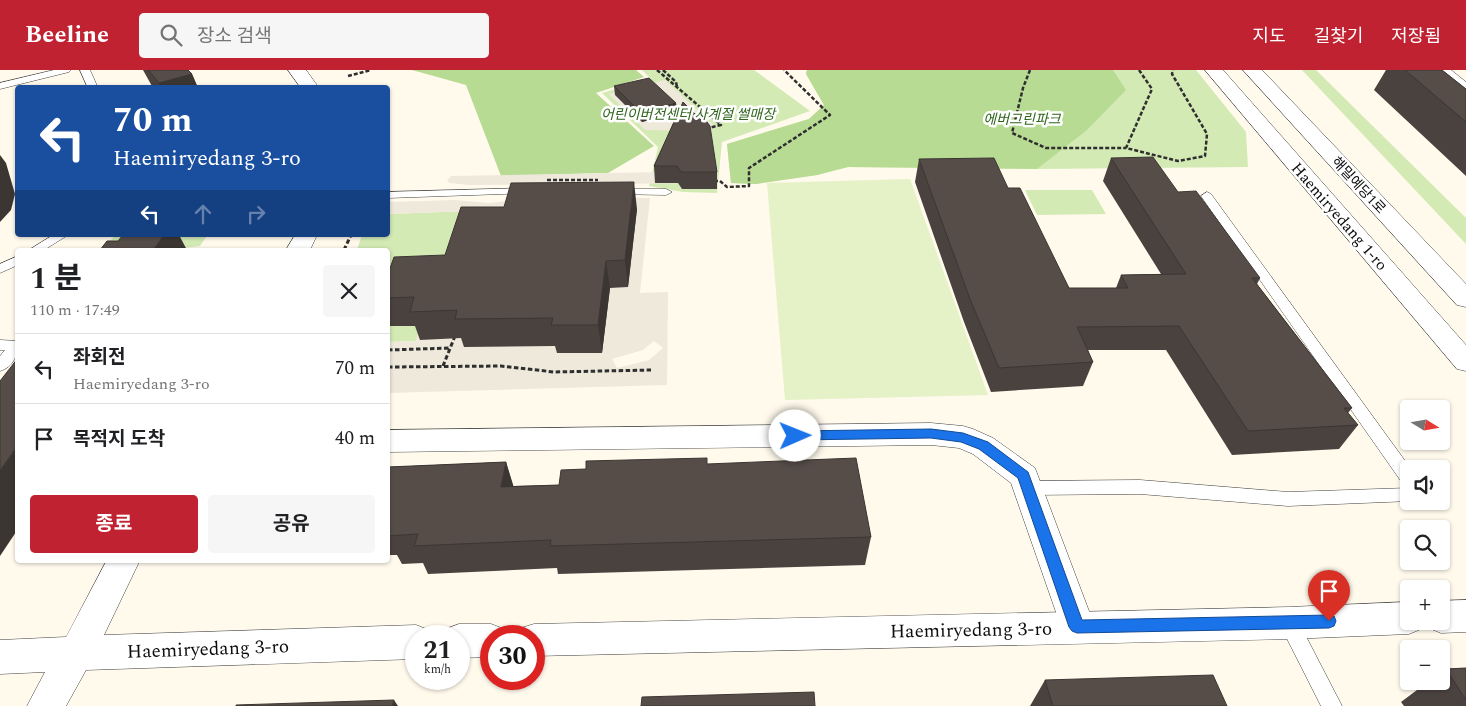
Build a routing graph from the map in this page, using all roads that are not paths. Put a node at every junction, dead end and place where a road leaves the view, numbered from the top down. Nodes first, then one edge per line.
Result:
1 (66, 70) edge
2 (85, 70) edge
3 (297, 70) edge
4 (1214, 70) edge
5 (1252, 70) edge
6 (1444, 70) edge
7 (35, 78) junction
8 (37, 85) edge
9 (92, 85) edge
10 (308, 85) edge
11 (0, 86) edge
12 (1466, 87) edge
13 (602, 186) edge
14 (536, 191) edge
15 (666, 192) dead end
16 (390, 194) edge
17 (1207, 196) dead end
18 (58, 237) edge
19 (39, 248) edge
20 (15, 262) edge
21 (0, 270) edge
22 (1466, 300) edge
23 (0, 346) edge
24 (15, 346) edge
25 (15, 348) edge
26 (1466, 362) edge
27 (0, 366) edge
28 (390, 441) edge
29 (1400, 466) edge
30 (1028, 488) junction
31 (1400, 495) edge
32 (122, 563) edge
33 (1466, 616) edge
34 (1450, 617) edge
35 (1400, 618) edge
36 (1290, 623) junction
37 (1077, 627) junction
38 (545, 640) edge
39 (405, 642) edge
40 (77, 652) junction
41 (0, 657) edge
42 (46, 706) edge
43 (1332, 706) edge

1 - 7 lane
2 - 9 lane
3 - 10 street
4 - 26 street, Haemiryedang 1-ro
5 - 22 street, 해밀예당1로
6 - 12 lane
7 - 8 lane
7 - 11 lane
13 - 15 lane
14 - 16 lane
17 - 29 lane
18 - 19 lane
20 - 21 lane
23 - 24 lane
25 - 27 lane
28 - 30 street
30 - 31 lane
30 - 37 street
32 - 40 street
33 - 34 street
35 - 36 street, Haemiryedang 3-ro
36 - 37 street, Haemiryedang 3-ro
36 - 43 lane
37 - 38 street, Haemiryedang 3-ro
39 - 40 street, Haemiryedang 3-ro
40 - 41 street, Haemiryedang 3-ro
40 - 42 street

